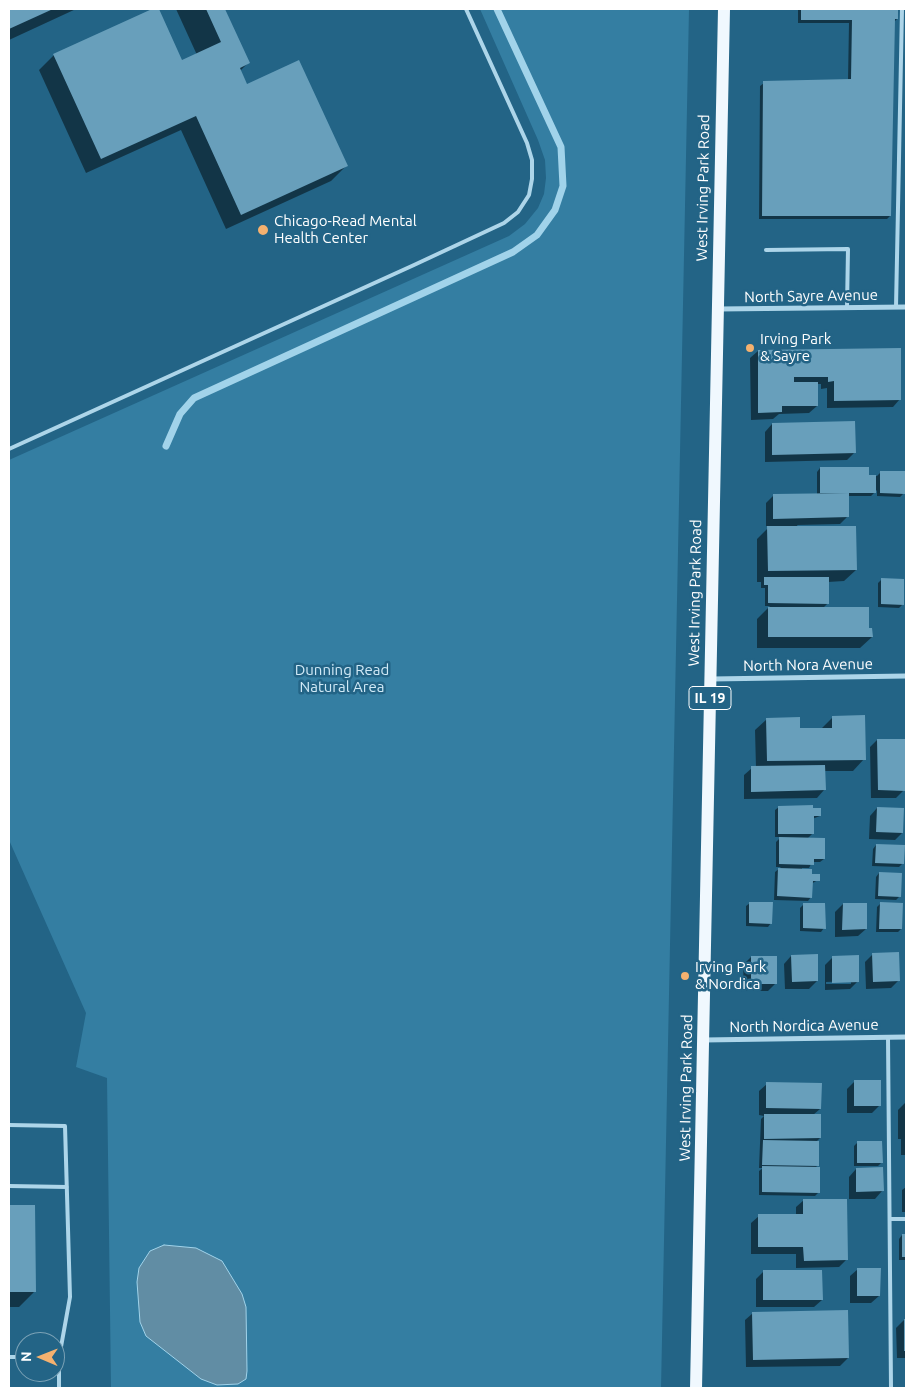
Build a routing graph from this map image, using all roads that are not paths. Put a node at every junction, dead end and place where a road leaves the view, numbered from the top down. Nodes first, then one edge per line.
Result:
1 (466, 9) edge
2 (724, 9) edge
3 (902, 9) edge
4 (899, 131) junction
5 (906, 131) edge
6 (766, 250) dead end
7 (896, 307) junction
8 (906, 307) edge
9 (847, 308) junction
10 (716, 309) junction
11 (9, 450) edge
12 (906, 676) edge
13 (710, 679) junction
14 (906, 1037) edge
15 (888, 1038) junction
16 (703, 1040) junction
17 (9, 1125) edge
18 (9, 1186) edge
19 (67, 1187) junction
20 (906, 1219) edge
21 (890, 1220) junction
22 (63, 1332) edge
23 (696, 1388) edge
24 (891, 1388) edge

1 - 11 lane
2 - 10 main road, West Irving Park Road / IL 19
3 - 4 lane
4 - 5 lane
4 - 7 lane
6 - 9 lane
7 - 8 street, North Sayre Avenue
7 - 9 street, North Sayre Avenue
9 - 10 street, North Sayre Avenue
10 - 13 main road, West Irving Park Road / IL 19
12 - 13 street, North Nora Avenue
13 - 16 main road, West Irving Park Road / IL 19
14 - 15 street, North Nordica Avenue
15 - 16 street, North Nordica Avenue
15 - 21 lane
16 - 23 main road, West Irving Park Road / IL 19
17 - 19 lane
18 - 19 lane
19 - 22 lane
20 - 21 lane
21 - 24 lane

